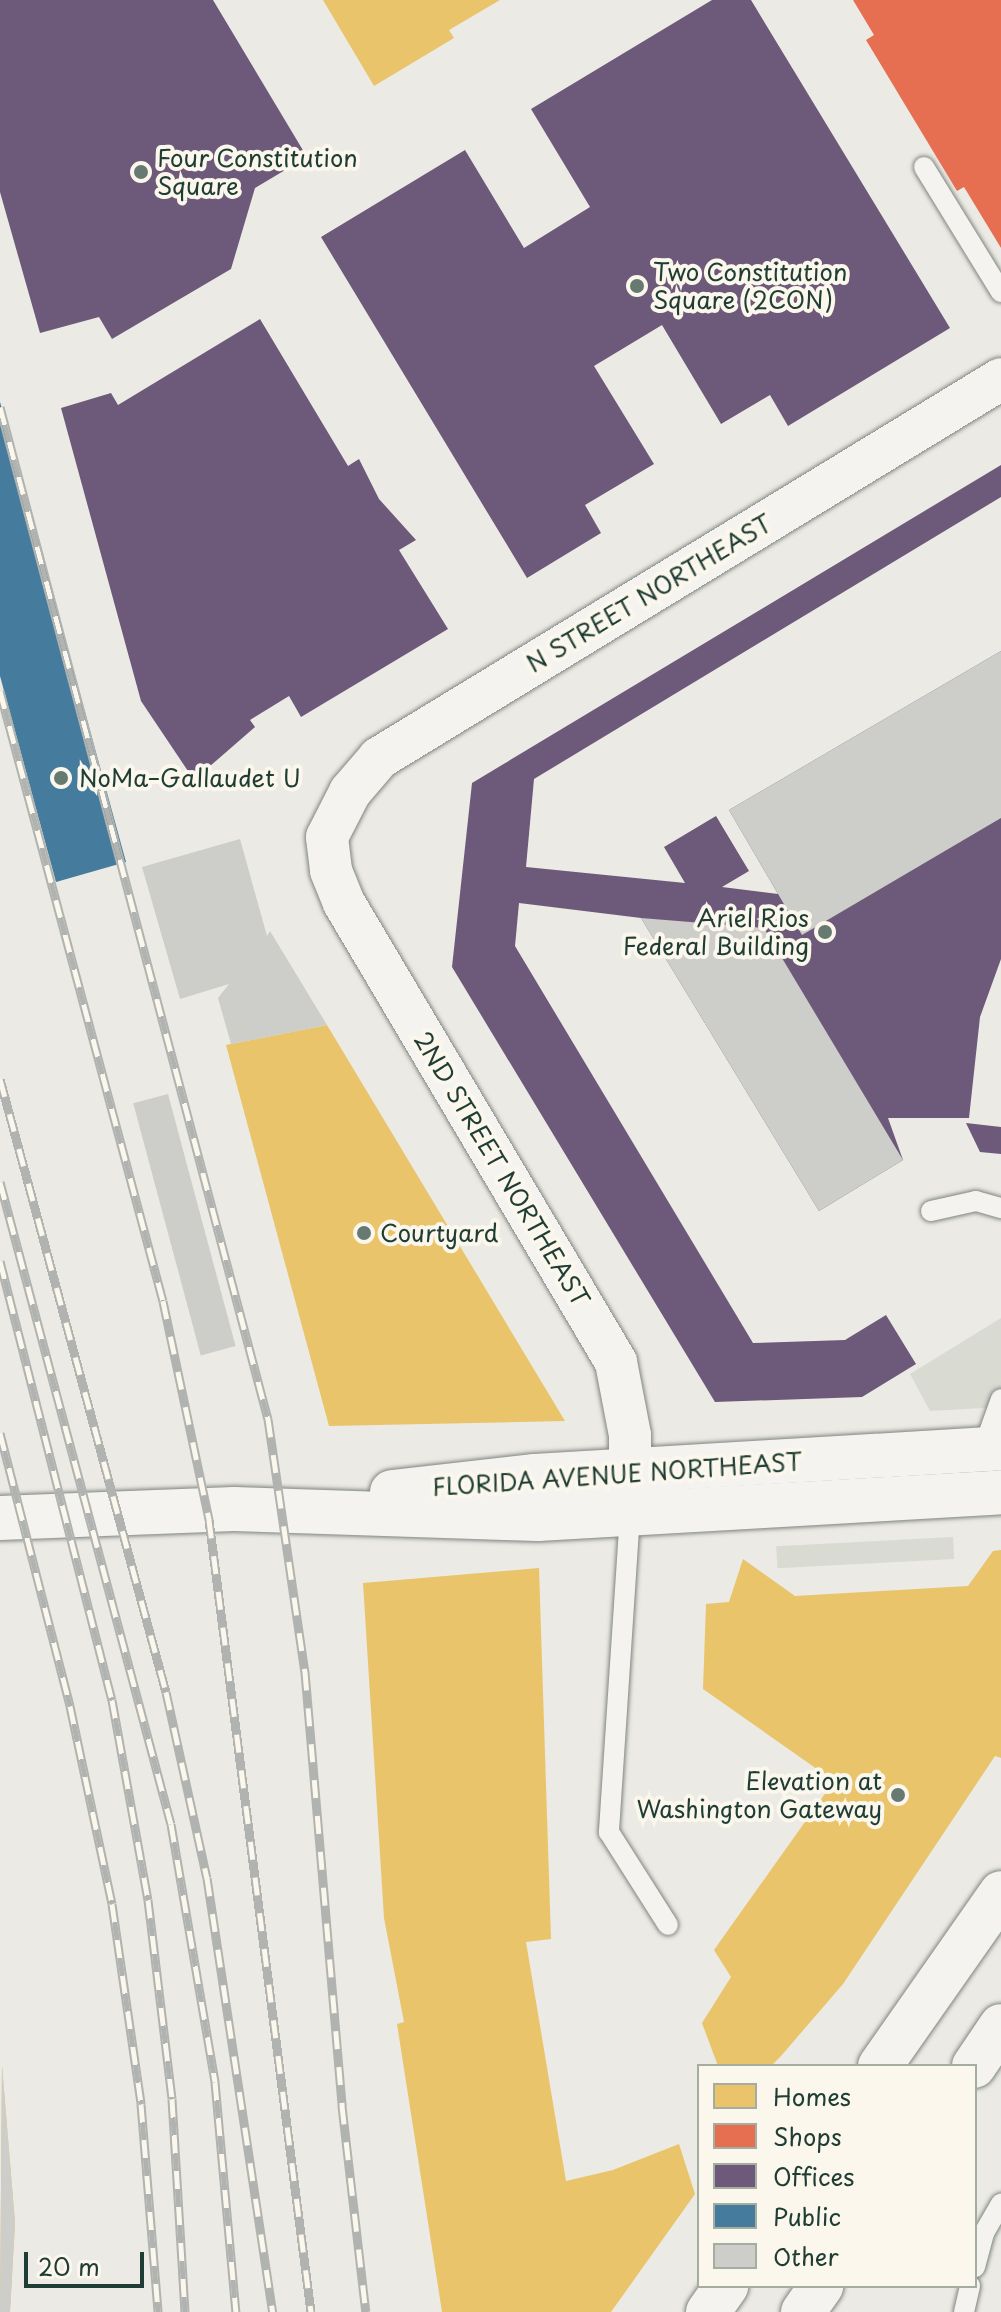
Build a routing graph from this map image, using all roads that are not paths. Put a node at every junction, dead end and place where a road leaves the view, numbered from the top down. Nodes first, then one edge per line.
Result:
1 (924, 167) dead end
2 (1001, 292) edge
3 (1001, 379) edge
4 (327, 837) joint
5 (1001, 1208) edge
6 (931, 1211) dead end
7 (1001, 1399) edge
8 (992, 1449) edge
9 (630, 1471) junction
10 (1001, 1492) edge
11 (234, 1509) junction
12 (630, 1514) junction
13 (0, 1518) edge
14 (1001, 1893) edge
15 (668, 1925) dead end
16 (1001, 2026) edge
17 (881, 2064) edge
18 (975, 2064) edge
19 (1001, 2204) edge
20 (977, 2259) edge
21 (725, 2288) edge
22 (820, 2288) edge
23 (970, 2288) edge
24 (708, 2312) edge
25 (803, 2312) edge
26 (964, 2312) edge

1 - 2 lane
3 - 4 street, N STREET NORTHEAST
4 - 9 street, 2ND STREET NORTHEAST
5 - 6 lane
7 - 8 lane
8 - 9 main road, FLORIDA AVENUE NORTHEAST
9 - 11 main road, FLORIDA AVENUE NORTHEAST
9 - 12 street, 2ND STREET NORTHEAST
10 - 12 main road, FLORIDA AVENUE NORTHEAST
11 - 12 main road, FLORIDA AVENUE NORTHEAST
11 - 13 main road, FLORIDA AVENUE NORTHEAST
12 - 15 lane
14 - 17 main road
16 - 18 main road
19 - 20 lane
21 - 24 main road
22 - 25 main road
23 - 26 lane

